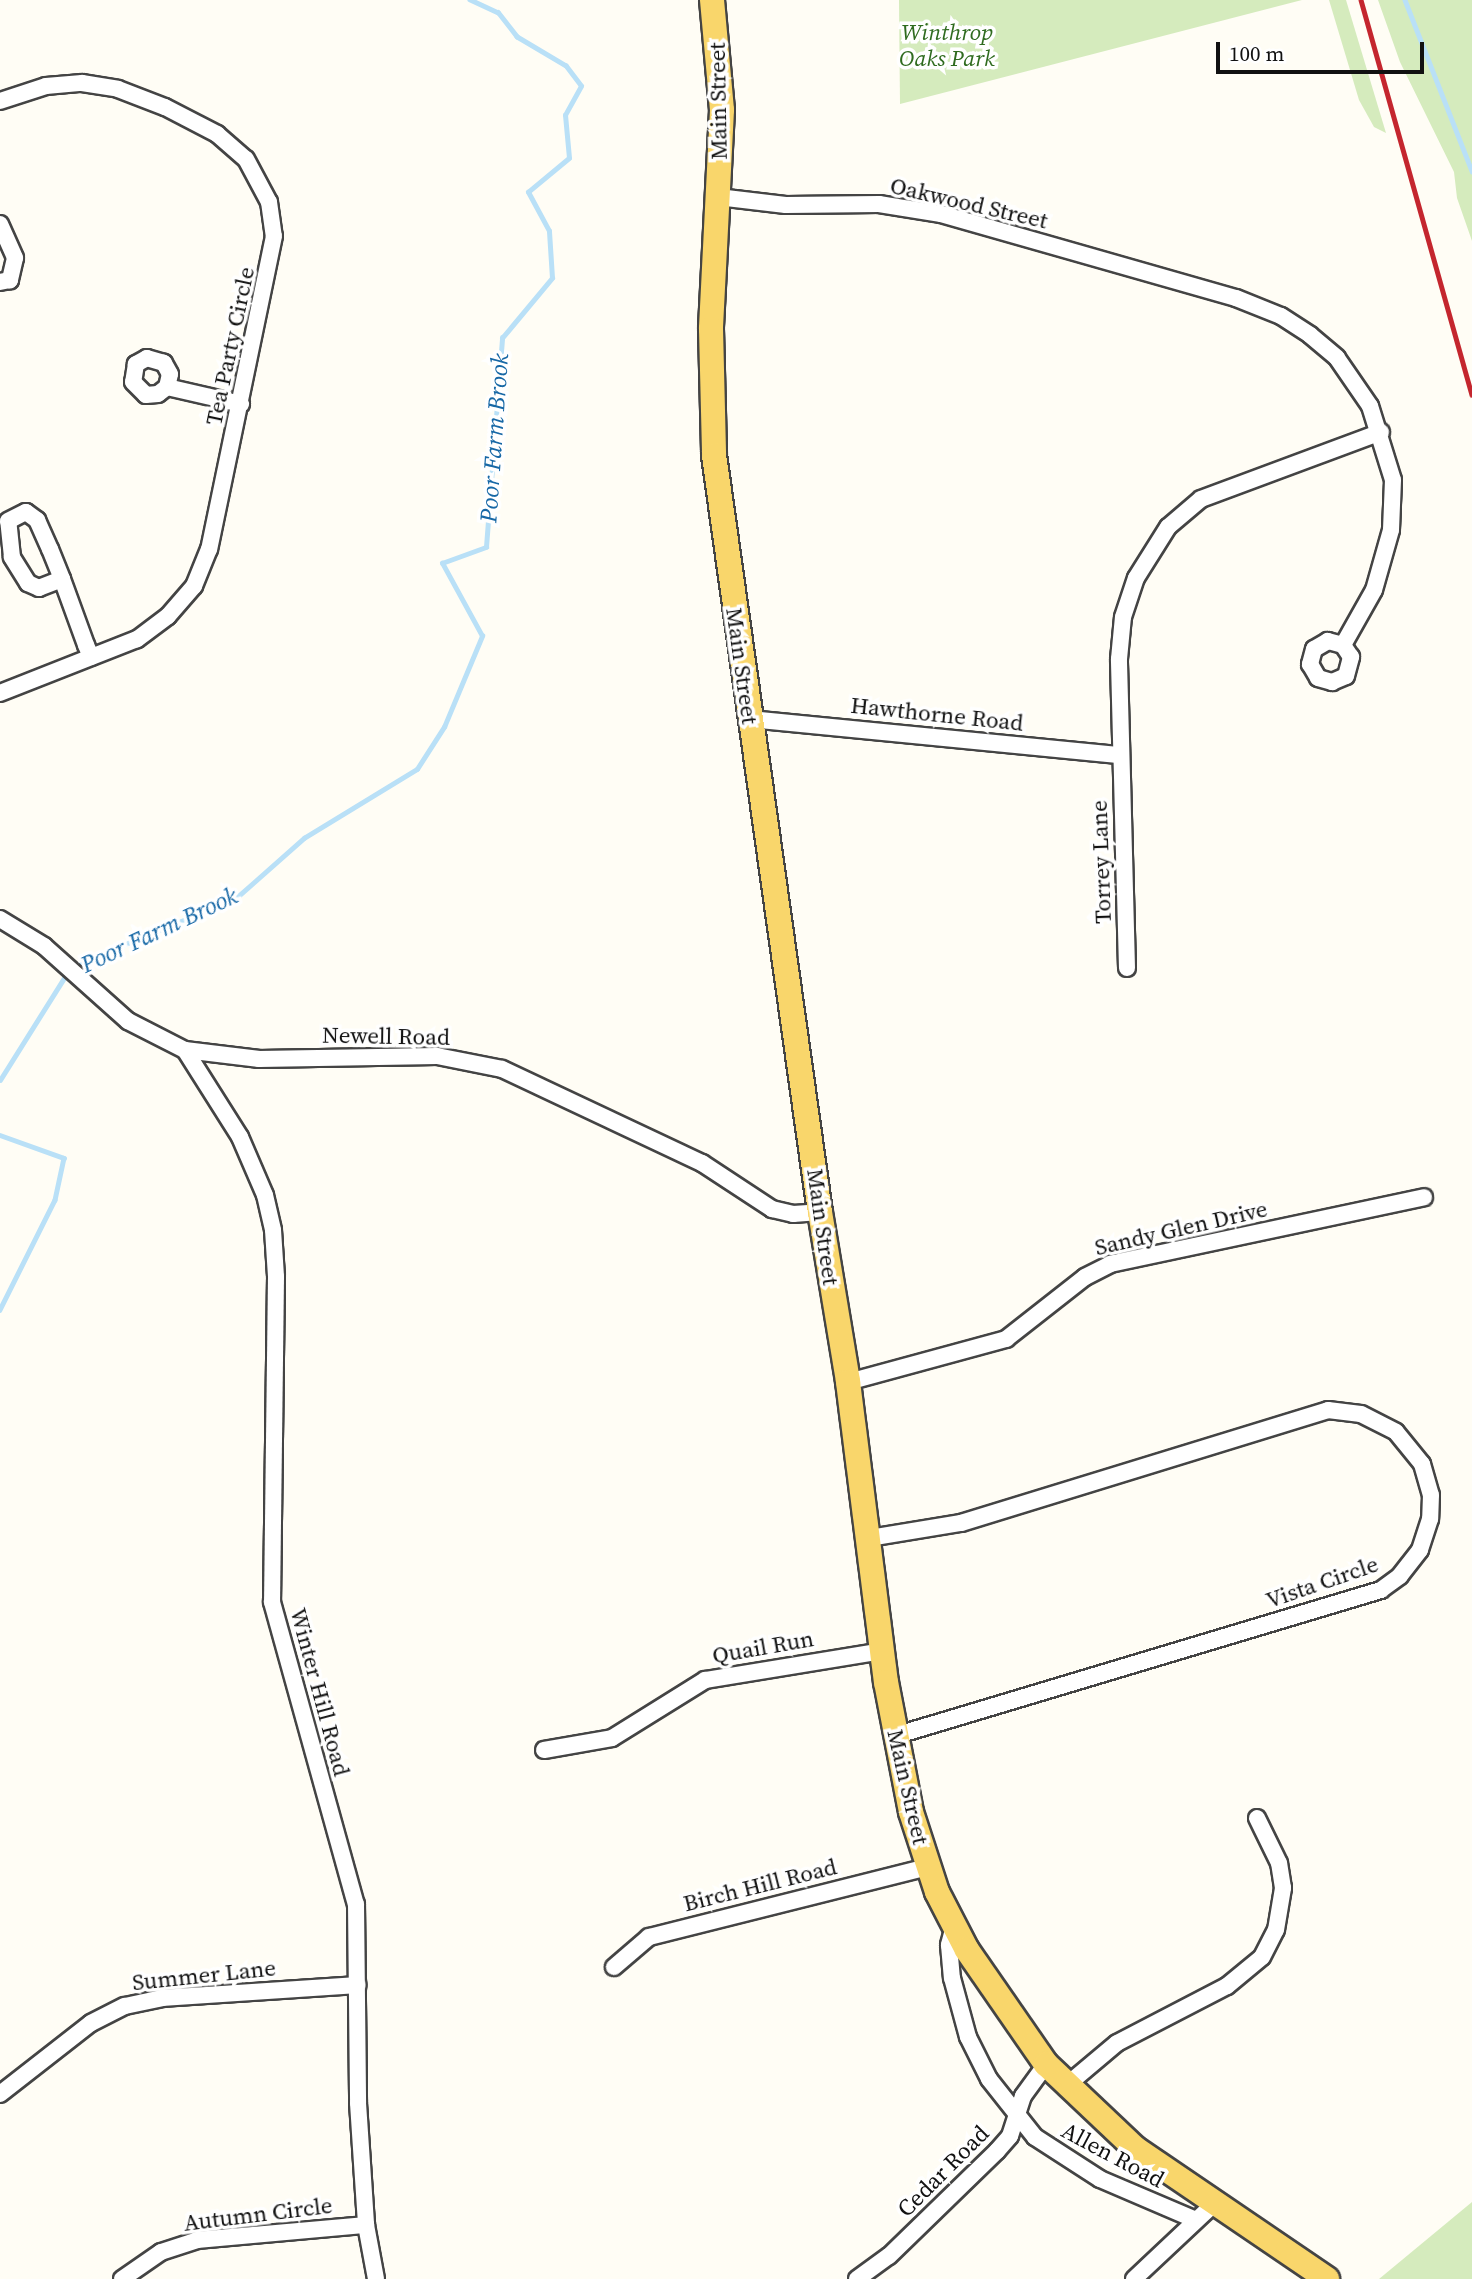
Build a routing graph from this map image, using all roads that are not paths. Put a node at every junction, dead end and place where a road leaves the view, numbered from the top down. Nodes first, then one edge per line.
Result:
1 (712, 0) edge
2 (0, 101) edge
3 (718, 197) junction
4 (0, 224) edge
5 (0, 282) edge
6 (167, 387) dead end
7 (241, 404) junction
8 (1381, 432) junction
9 (62, 579) junction
10 (1343, 645) dead end
11 (91, 657) junction
12 (0, 693) edge
13 (750, 719) junction
14 (1120, 755) junction
15 (0, 919) edge
16 (1127, 968) dead end
17 (185, 1050) junction
18 (1424, 1197) dead end
19 (820, 1212) junction
20 (848, 1382) junction
21 (869, 1538) junction
22 (882, 1651) junction
23 (894, 1737) junction
24 (544, 1750) dead end
25 (1257, 1818) dead end
26 (928, 1867) junction
27 (954, 1926) junction
28 (614, 1967) dead end
29 (358, 1984) junction
30 (1046, 2064) junction
31 (1067, 2085) junction
32 (0, 2094) edge
33 (1017, 2116) junction
34 (1205, 2212) junction
35 (366, 2225) junction
36 (882, 2272) edge
37 (122, 2279) edge
38 (376, 2279) edge
39 (857, 2279) edge
40 (1134, 2279) edge
41 (1327, 2279) edge

1 - 3 main road, Main Street
2 - 7 street, Tea Party Circle
3 - 8 street, Oakwood Street
3 - 13 main road, Main Street
4 - 5 street
6 - 7 street
7 - 11 street, Tea Party Circle
8 - 10 street, Oakwood Street
8 - 14 street, Torrey Lane
9 - 9 street
9 - 11 street
11 - 12 street, Tea Party Circle
13 - 14 street, Hawthorne Road
13 - 19 main road, Main Street
14 - 16 street, Torrey Lane
15 - 17 street, Newell Road
17 - 19 street, Newell Road
17 - 29 street, Winter Hill Road
18 - 20 street, Sandy Glen Drive
19 - 20 main road, Main Street
20 - 21 main road, Main Street
21 - 22 main road, Main Street
21 - 23 street, Vista Circle
22 - 23 main road, Main Street
22 - 24 street, Quail Run
23 - 26 main road, Main Street
25 - 31 street
26 - 27 main road, Main Street
26 - 28 street, Birch Hill Road
27 - 30 main road, Main Street
27 - 33 street, Allen Road
29 - 32 street, Summer Lane
29 - 35 street, Winter Hill Road
30 - 31 main road, Main Street
30 - 33 street, Cedar Road
31 - 34 main road, Main Street
33 - 34 street, Allen Road
33 - 36 street, Cedar Road
34 - 40 street
34 - 41 main road, Main Street
35 - 37 street, Autumn Circle
35 - 38 street, Winter Hill Road
36 - 39 street, Cedar Road

